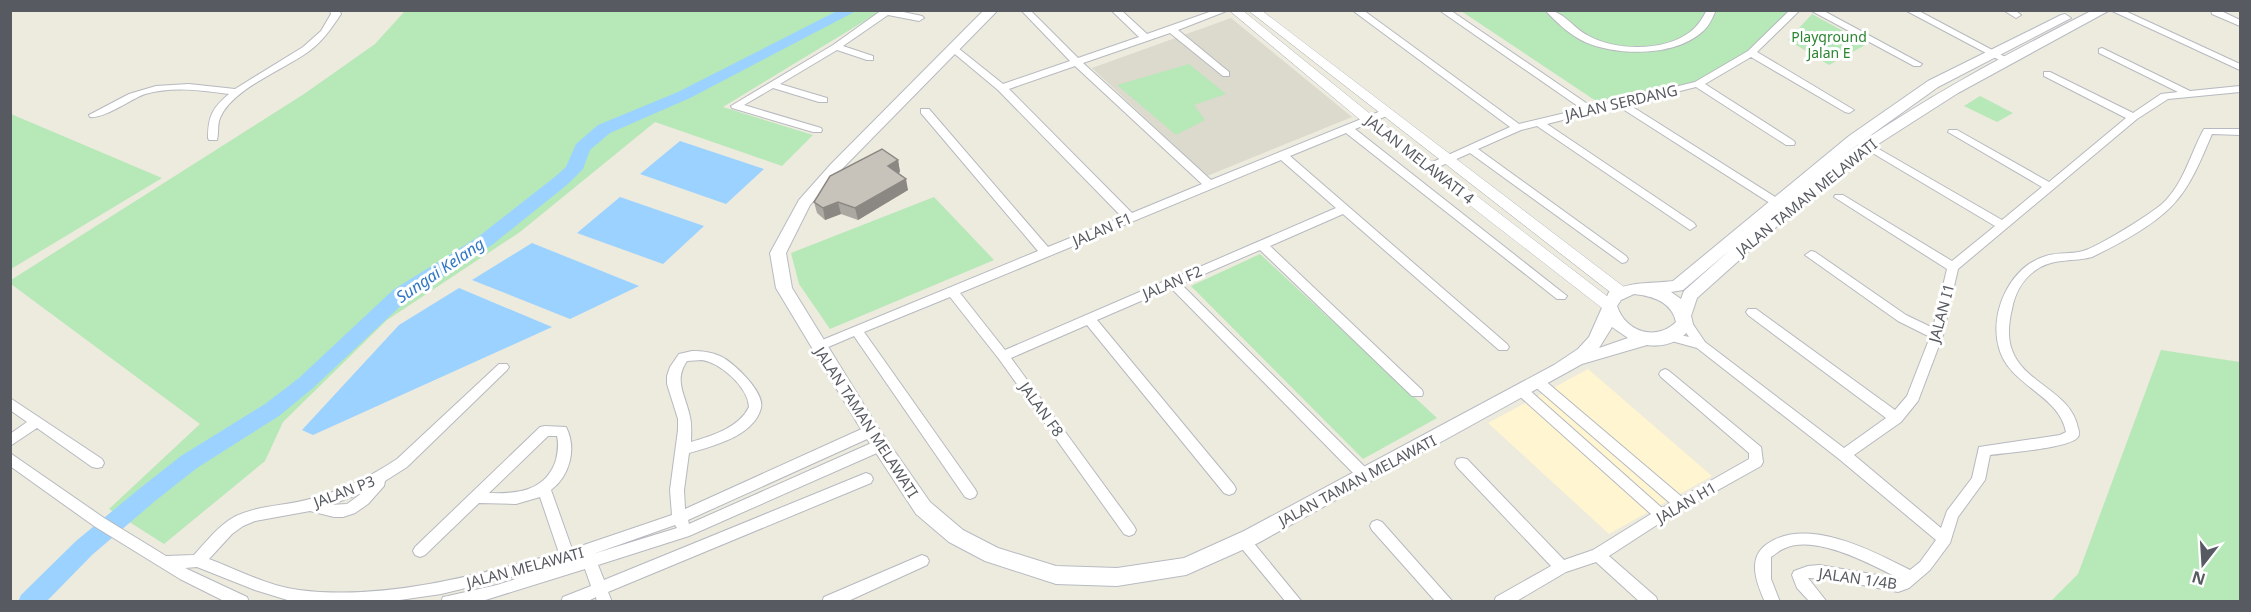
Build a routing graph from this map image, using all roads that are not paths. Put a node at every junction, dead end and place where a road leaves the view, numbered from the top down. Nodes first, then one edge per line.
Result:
1 (334, 10) edge
2 (992, 10) edge
3 (1115, 10) edge
4 (1225, 10) edge
5 (1234, 10) edge
6 (1253, 10) edge
7 (1356, 10) edge
8 (1443, 10) edge
9 (1549, 10) edge
10 (1712, 10) edge
11 (1797, 10) edge
12 (1814, 10) edge
13 (1910, 10) edge
14 (2080, 10) edge
15 (2104, 10) edge
16 (2114, 10) edge
17 (889, 11) edge
18 (1025, 11) edge
19 (2215, 12) edge
20 (1210, 13) edge
21 (919, 18) dead end
22 (2241, 23) edge
23 (1171, 29) junction
24 (1146, 38) junction
25 (836, 46) junction
26 (955, 51) junction
27 (2102, 51) dead end
28 (1751, 53) junction
29 (1999, 57) junction
30 (870, 58) dead end
31 (1076, 62) junction
32 (1917, 64) dead end
33 (2241, 67) edge
34 (1226, 74) dead end
35 (2047, 74) dead end
36 (1698, 84) junction
37 (773, 85) junction
38 (1002, 88) junction
39 (2241, 89) edge
40 (234, 92) junction
41 (2186, 92) junction
42 (823, 100) dead end
43 (1618, 102) junction
44 (1589, 109) junction
45 (1849, 110) dead end
46 (925, 111) dead end
47 (1385, 113) junction
48 (94, 115) dead end
49 (2133, 117) junction
50 (1369, 120) junction
51 (1538, 122) junction
52 (1517, 128) junction
53 (1348, 129) junction
54 (817, 130) dead end
55 (1953, 132) dead end
56 (2241, 132) edge
57 (213, 138) dead end
58 (1860, 142) junction
59 (1790, 143) dead end
60 (1471, 149) junction
61 (1282, 156) junction
62 (1446, 159) junction
63 (1430, 167) junction
64 (1211, 186) junction
65 (2050, 187) junction
66 (1839, 197) dead end
67 (1780, 206) junction
68 (1342, 210) junction
69 (1130, 218) junction
70 (1690, 226) dead end
71 (2003, 226) junction
72 (1261, 244) junction
73 (1046, 253) junction
74 (1811, 255) dead end
75 (1623, 259) dead end
76 (1953, 267) junction
77 (1171, 281) junction
78 (1649, 289) junction
79 (952, 291) junction
80 (1619, 291) junction
81 (1562, 296) dead end
82 (1608, 309) junction
83 (1752, 312) dead end
84 (1088, 318) junction
85 (1684, 318) junction
86 (857, 331) junction
87 (1937, 335) junction
88 (1672, 337) junction
89 (1645, 339) junction
90 (1701, 345) junction
91 (819, 346) junction
92 (1503, 347) dead end
93 (1003, 356) junction
94 (502, 367) dead end
95 (1560, 370) junction
96 (1665, 374) dead end
97 (1538, 382) junction
98 (1522, 391) junction
99 (1417, 393) dead end
100 (10, 403) edge
101 (1896, 418) junction
102 (36, 422) junction
103 (876, 438) junction
104 (10, 441) edge
105 (681, 450) junction
106 (1844, 455) junction
107 (12, 460) edge
108 (97, 463) dead end
109 (1462, 463) dead end
110 (1365, 476) junction
111 (866, 479) dead end
112 (1229, 489) dead end
113 (544, 490) junction
114 (970, 493) dead end
115 (475, 497) junction
116 (1681, 504) junction
117 (1661, 515) junction
118 (682, 525) junction
119 (1377, 526) dead end
120 (1129, 530) dead end
121 (1945, 539) junction
122 (1243, 540) junction
123 (420, 551) dead end
124 (1598, 555) junction
125 (568, 557) junction
126 (588, 557) junction
127 (198, 561) junction
128 (922, 561) dead end
129 (163, 562) junction
130 (1562, 567) junction
131 (1910, 577) junction
132 (255, 584) junction
133 (603, 595) edge
134 (849, 597) edge
135 (237, 601) edge
136 (448, 602) edge
137 (568, 602) edge
138 (829, 602) edge
139 (1294, 602) edge
140 (1446, 602) edge
141 (1501, 602) edge
142 (1651, 602) edge
143 (1773, 602) edge
144 (1820, 602) edge

1 - 40 street
2 - 26 main road, JALAN TAMAN MELAWATI
3 - 24 street
4 - 20 street
5 - 50 street, JALAN MELAWATI 4
6 - 47 street, JALAN MELAWATI 4
7 - 52 street
8 - 44 street
9 - 10 street
11 - 28 street, JALAN SERDANG
12 - 32 street
13 - 29 street
14 - 29 main road, JALAN TAMAN MELAWATI
15 - 29 main road, JALAN TAMAN MELAWATI
16 - 33 street
17 - 21 street
17 - 25 street
18 - 31 street
19 - 22 street
20 - 23 street
23 - 24 street
23 - 34 street
24 - 31 street
25 - 30 street
25 - 37 street
26 - 38 street
26 - 91 main road, JALAN TAMAN MELAWATI
27 - 41 street
28 - 36 street, JALAN SERDANG
28 - 45 street
29 - 58 main road, JALAN TAMAN MELAWATI
31 - 38 street
31 - 64 street
35 - 49 street
36 - 43 street, JALAN SERDANG
36 - 59 street
37 - 42 street
37 - 54 street
38 - 69 street
39 - 41 street, JALAN I1
40 - 48 street
40 - 57 street
41 - 49 street, JALAN I1
43 - 44 street, JALAN SERDANG
43 - 67 street
44 - 51 street, JALAN SERDANG
46 - 73 street
47 - 50 street, JALAN F1
47 - 62 street, JALAN MELAWATI 4
49 - 65 street, JALAN I1
50 - 53 street, JALAN F1
50 - 63 street, JALAN MELAWATI 4
51 - 52 street, JALAN SERDANG
51 - 70 street
52 - 60 street, JALAN SERDANG
53 - 61 street, JALAN F1
53 - 81 street
55 - 65 street
56 - 121 street, JALAN 1/4B
58 - 67 main road, JALAN TAMAN MELAWATI
58 - 71 street
60 - 62 street, JALAN SERDANG
60 - 75 street
61 - 64 street, JALAN F1
61 - 68 street
62 - 63 street, JALAN SERDANG
62 - 80 street, JALAN MELAWATI 4
63 - 82 street, JALAN MELAWATI 4
64 - 69 street, JALAN F1
65 - 71 street, JALAN I1
66 - 76 street
67 - 78 main road, JALAN TAMAN MELAWATI
67 - 85 main road, JALAN TAMAN MELAWATI
68 - 72 street, JALAN F2
68 - 92 street
69 - 73 street, JALAN F1
71 - 76 street, JALAN I1
72 - 77 street, JALAN F2
72 - 99 street
73 - 79 street, JALAN F1
74 - 87 street
76 - 87 street, JALAN I1
77 - 84 street, JALAN F2
77 - 110 street
78 - 80 main road
78 - 85 main road
79 - 86 street, JALAN F1
79 - 93 street, JALAN F8
80 - 82 main road
82 - 89 main road
82 - 95 main road, JALAN TAMAN MELAWATI
83 - 101 street
84 - 93 street, JALAN F2
84 - 112 street
85 - 88 main road
85 - 90 street
86 - 91 street, JALAN F1
86 - 114 street
87 - 101 street, JALAN I1
88 - 89 main road
88 - 90 street
89 - 95 main road, JALAN TAMAN MELAWATI
90 - 106 street
91 - 103 main road, JALAN TAMAN MELAWATI
93 - 120 street, JALAN F8
94 - 127 street, JALAN P3
95 - 97 main road, JALAN TAMAN MELAWATI
96 - 116 street, JALAN H1
97 - 98 main road, JALAN TAMAN MELAWATI
97 - 116 street
98 - 110 main road, JALAN TAMAN MELAWATI
98 - 117 street
100 - 102 street
101 - 106 street, JALAN I1
102 - 104 street
102 - 108 street
103 - 118 street, JALAN MELAWATI
103 - 122 main road, JALAN TAMAN MELAWATI
105 - 105 street
105 - 118 street
106 - 121 street
107 - 129 street
109 - 130 street
110 - 122 main road, JALAN TAMAN MELAWATI
111 - 133 street
113 - 115 street
113 - 115 street
113 - 125 street
115 - 123 street
116 - 117 street, JALAN H1
117 - 124 street, JALAN H1
118 - 126 street, JALAN MELAWATI
119 - 140 street
121 - 131 street, JALAN 1/4B
122 - 139 street
124 - 130 street, JALAN H1
124 - 142 street
125 - 126 street, JALAN MELAWATI
125 - 132 street, JALAN MELAWATI
126 - 133 street
126 - 136 street, JALAN MELAWATI
127 - 129 street, JALAN MELAWATI
127 - 132 street, JALAN MELAWATI
128 - 134 street
129 - 135 street
130 - 141 street, JALAN H1
131 - 143 street
131 - 144 street, JALAN 1/4B
132 - 135 street
133 - 137 street
134 - 138 street

